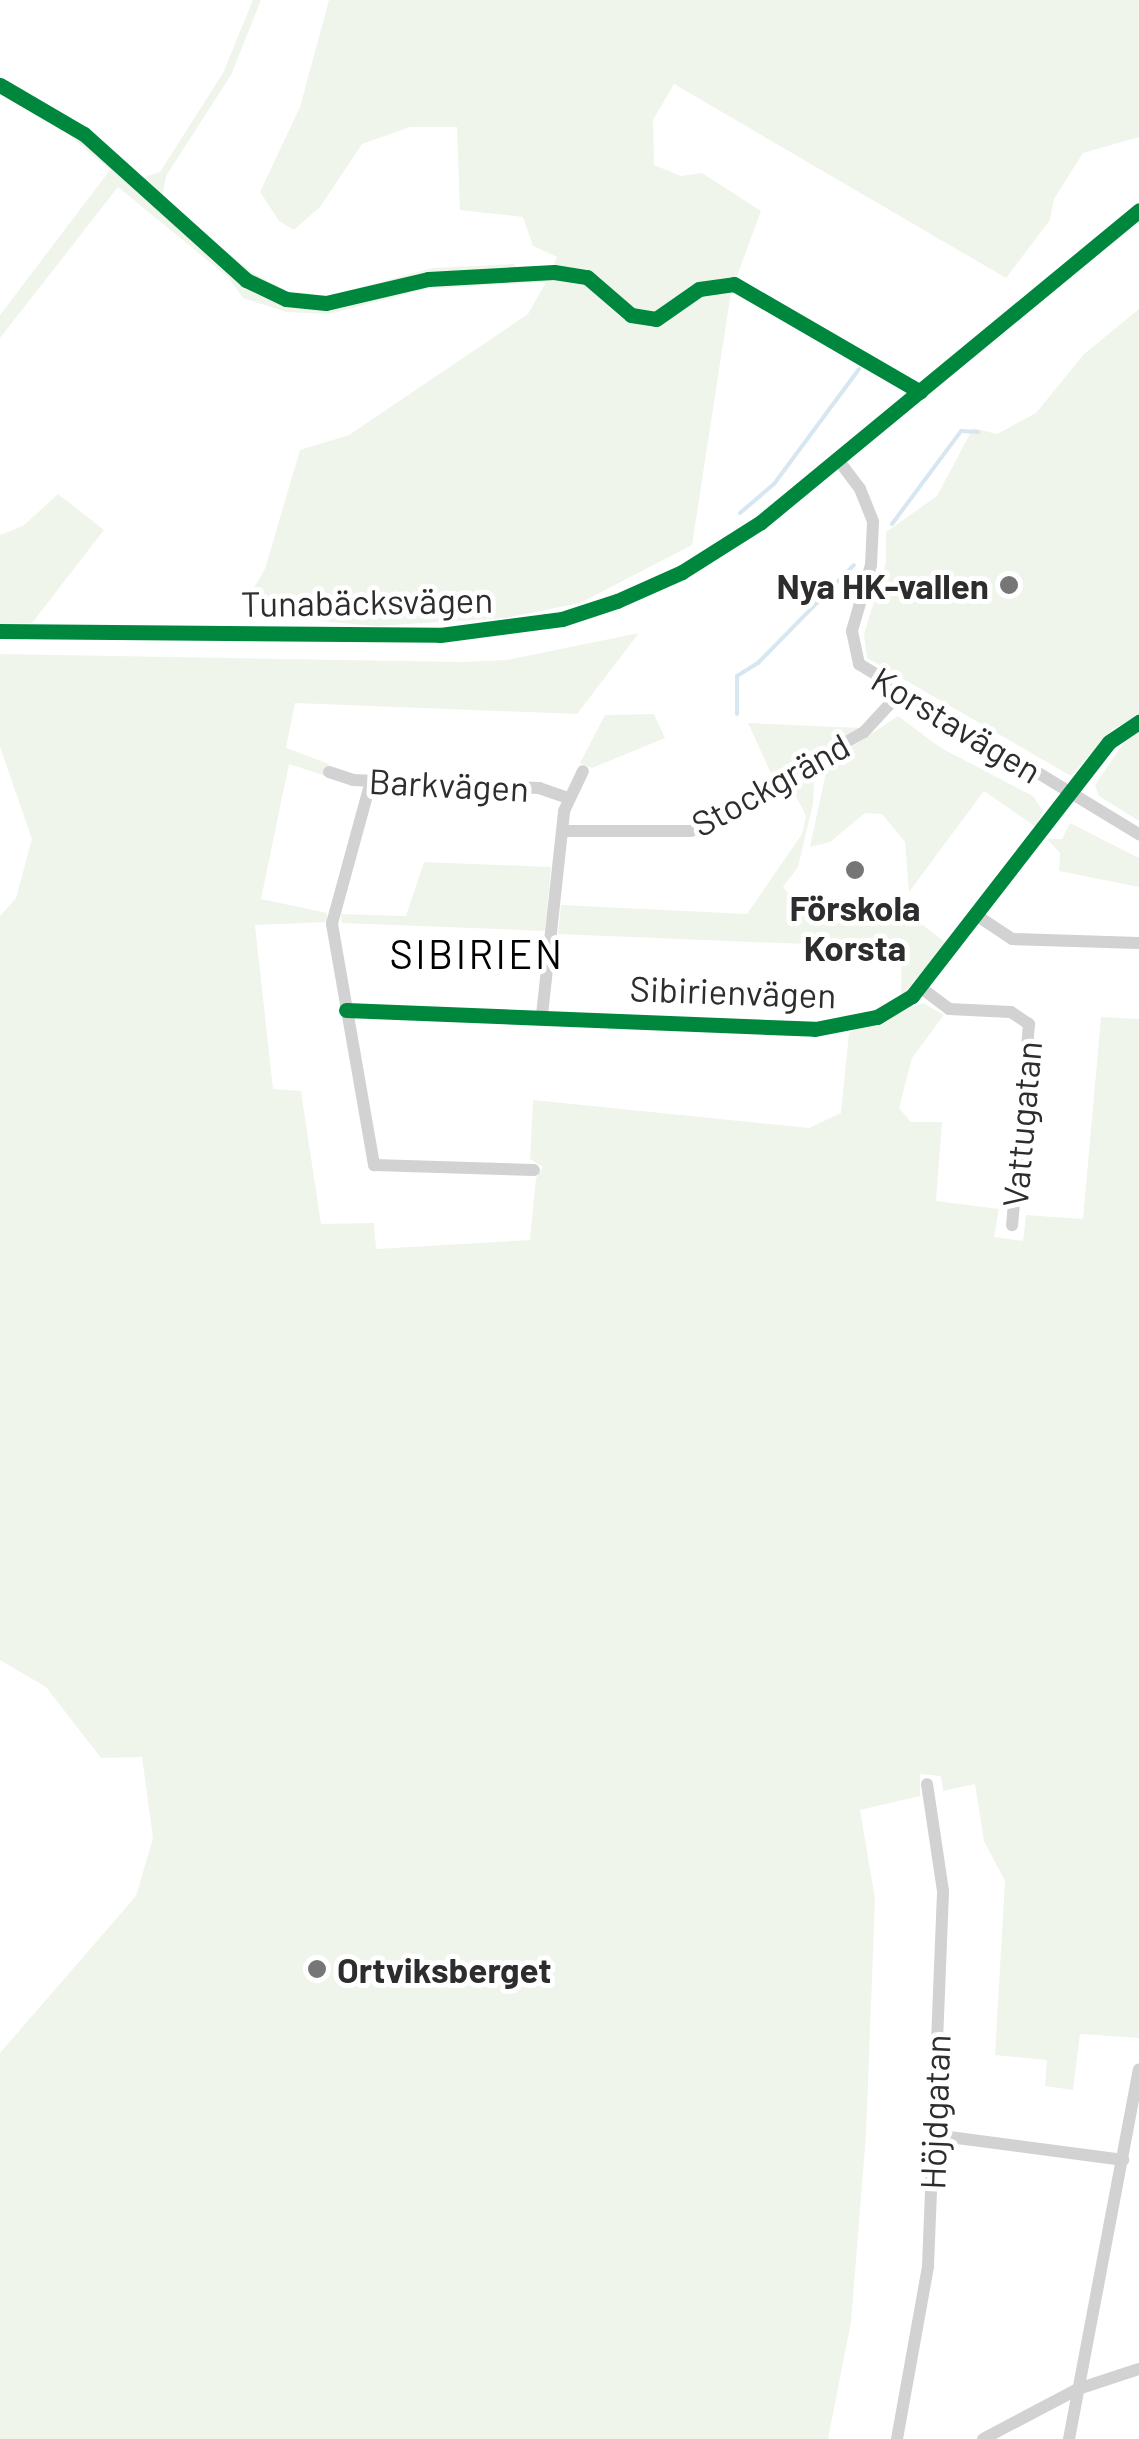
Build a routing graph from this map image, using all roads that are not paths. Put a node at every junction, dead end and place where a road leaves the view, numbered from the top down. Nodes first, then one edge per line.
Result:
1 (0, 86) edge
2 (1139, 210) edge
3 (920, 392) junction
4 (839, 461) junction
5 (0, 631) edge
6 (900, 693) junction
7 (1139, 722) edge
8 (583, 771) dead end
9 (329, 772) dead end
10 (371, 781) junction
11 (1070, 790) junction
12 (568, 798) junction
13 (563, 831) junction
14 (1139, 834) edge
15 (976, 914) junction
16 (1139, 943) edge
17 (920, 987) junction
18 (346, 1010) junction
19 (542, 1015) junction
20 (534, 1170) dead end
21 (1012, 1225) dead end
22 (928, 1784) dead end
23 (1139, 2070) edge
24 (934, 2135) junction
25 (1123, 2160) junction
26 (1139, 2369) edge
27 (1078, 2389) junction
28 (898, 2439) edge
29 (983, 2439) edge
30 (1069, 2439) edge

1 - 3 street
2 - 3 street, Tunabäcksvägen
3 - 4 street, Tunabäcksvägen
4 - 5 street, Tunabäcksvägen
4 - 6 street, Korstavägen
6 - 11 street, Korstavägen
6 - 13 street, Stockgränd
7 - 11 street, Sibirienvägen
8 - 12 street
9 - 10 street, Barkvägen
10 - 12 street, Barkvägen
10 - 18 street
11 - 14 street, Korstavägen
11 - 15 street, Sibirienvägen
12 - 13 street
13 - 19 street
15 - 16 street
15 - 17 street, Sibirienvägen
17 - 19 street, Sibirienvägen
17 - 21 street, Vattugatan
18 - 19 street, Sibirienvägen
18 - 20 street
22 - 24 street, Höjdgatan
23 - 25 street
24 - 25 street
24 - 28 street, Höjdgatan
25 - 27 street
26 - 27 street
27 - 29 street
27 - 30 street

